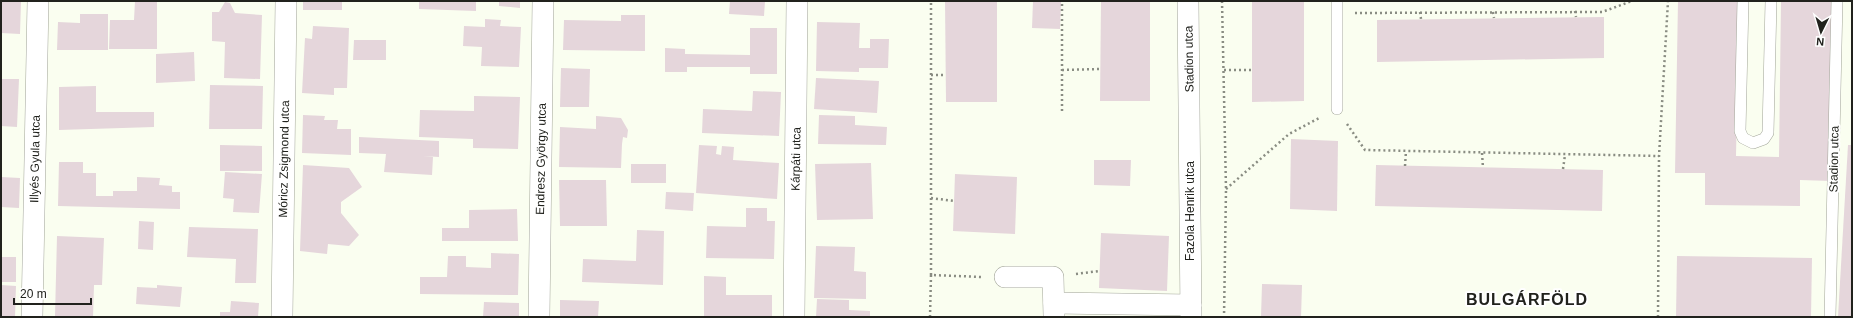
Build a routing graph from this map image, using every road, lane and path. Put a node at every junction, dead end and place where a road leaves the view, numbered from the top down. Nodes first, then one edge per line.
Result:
1 (38, 1) edge
2 (286, 1) edge
3 (543, 1) edge
4 (797, 1) edge
5 (931, 1) edge
6 (1062, 1) edge
7 (1188, 1) edge
8 (1222, 1) edge
9 (1337, 1) edge
10 (1632, 1) edge
11 (1668, 1) edge
12 (1743, 1) edge
13 (1771, 1) edge
14 (1837, 1) edge
15 (1575, 11) junction
16 (1420, 12) junction
17 (1492, 12) junction
18 (1337, 14) junction
19 (1576, 17) dead end
20 (1494, 18) dead end
21 (1421, 19) dead end
22 (1100, 69) dead end
23 (1062, 70) junction
24 (1224, 70) junction
25 (1252, 70) dead end
26 (931, 75) junction
27 (946, 75) dead end
28 (1337, 109) junction
29 (1062, 111) dead end
30 (1189, 116) joint
31 (1406, 151) junction
32 (1482, 152) junction
33 (1565, 155) junction
34 (1659, 156) junction
35 (1405, 166) dead end
36 (1483, 168) dead end
37 (1563, 169) dead end
38 (1226, 189) junction
39 (931, 198) junction
40 (954, 201) dead end
41 (931, 275) junction
42 (1005, 277) joint
43 (1054, 310) edge
44 (1191, 311) edge
45 (32, 317) edge
46 (282, 317) edge
47 (539, 317) edge
48 (794, 317) edge
49 (930, 317) edge
50 (1224, 317) edge
51 (1658, 317) edge
52 (1830, 317) edge

1 - 45 street, Illyés Gyula utca
2 - 46 street, Móricz Zsigmond utca
3 - 47 street, Endresz György utca
4 - 48 street, Kárpáti utca
5 - 26 path
6 - 23 path
7 - 30 street, Stadion utca
8 - 24 path
9 - 18 lane
10 - 15 path
11 - 34 path
12 - 13 lane
14 - 52 lane, Stadion utca
15 - 17 path
15 - 19 path
16 - 17 path
16 - 18 path
16 - 21 path
17 - 20 path
18 - 28 lane
22 - 23 path
23 - 29 path
24 - 25 path
24 - 38 path
26 - 27 path
26 - 39 path
28 - 31 path
28 - 38 path
30 - 44 street, Fazola Henrik utca
31 - 32 path
31 - 35 path
32 - 33 path
32 - 36 path
33 - 34 path
33 - 37 path
34 - 51 path
38 - 50 path
39 - 40 path
39 - 41 path
41 - 42 path
41 - 49 path
42 - 43 street, Fazola Henrik utca
43 - 44 street, Fazola Henrik utca

